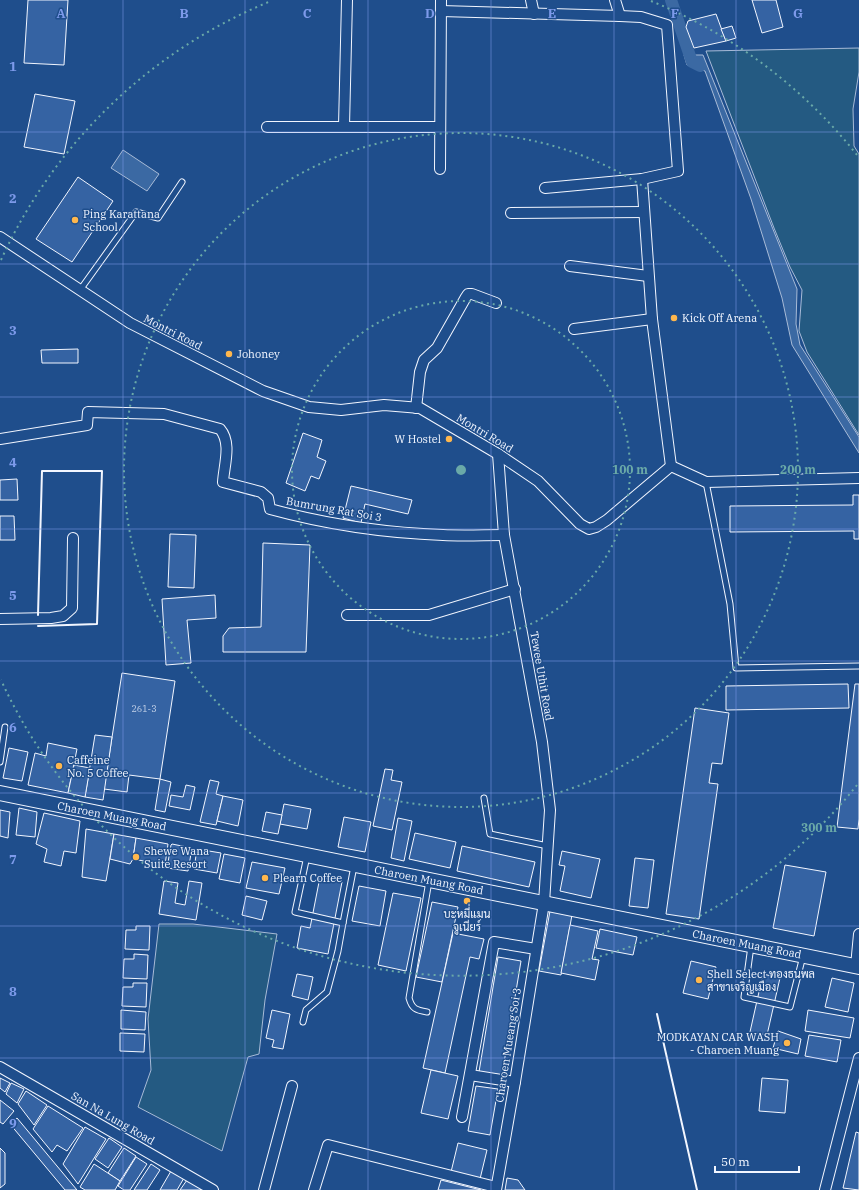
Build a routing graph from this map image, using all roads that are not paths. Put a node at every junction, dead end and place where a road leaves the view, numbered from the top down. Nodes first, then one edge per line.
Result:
1 (347, 0) edge
2 (441, 0) edge
3 (531, 0) edge
4 (615, 0) edge
5 (441, 11) junction
6 (534, 14) junction
7 (620, 16) junction
8 (344, 126) junction
9 (267, 127) dead end
10 (440, 127) junction
11 (440, 169) dead end
12 (642, 179) junction
13 (182, 182) dead end
14 (545, 188) dead end
15 (644, 212) junction
16 (511, 213) dead end
17 (0, 237) edge
18 (570, 266) dead end
19 (648, 276) junction
20 (80, 290) junction
21 (496, 303) dead end
22 (652, 319) junction
23 (574, 329) dead end
24 (416, 408) junction
25 (0, 438) edge
26 (498, 454) junction
27 (671, 466) junction
28 (859, 478) edge
29 (706, 482) junction
30 (504, 535) junction
31 (73, 538) dead end
32 (515, 589) junction
33 (347, 616) dead end
34 (0, 619) edge
35 (859, 666) edge
36 (4, 728) dead end
37 (0, 762) edge
38 (0, 793) edge
39 (484, 798) dead end
40 (549, 846) junction
41 (307, 855) junction
42 (354, 865) junction
43 (429, 880) junction
44 (544, 903) junction
45 (343, 923) junction
46 (859, 934) edge
47 (752, 945) junction
48 (536, 949) junction
49 (803, 955) junction
50 (857, 966) edge
51 (427, 1012) dead end
52 (303, 1022) dead end
53 (859, 1058) edge
54 (0, 1067) edge
55 (470, 1075) junction
56 (515, 1082) junction
57 (292, 1086) dead end
58 (462, 1117) dead end
59 (496, 1189) edge
60 (214, 1190) edge
61 (264, 1190) edge
62 (314, 1190) edge
63 (825, 1190) edge

1 - 8 street
2 - 5 street
3 - 6 street
4 - 7 street
5 - 6 street
5 - 10 street
6 - 7 street
7 - 12 street
8 - 9 street
8 - 10 street
10 - 11 street
12 - 14 street
12 - 15 street
13 - 20 lane
15 - 16 street
15 - 19 street
17 - 20 street, Montri Road
18 - 19 street
19 - 22 street
20 - 24 street, Montri Road
21 - 24 street
22 - 23 street
22 - 27 street
24 - 26 street, Montri Road
25 - 30 street, Bumrung Rat Soi 3
26 - 27 street, Montri Road
26 - 30 street, Tewee Uthit Road
27 - 29 street
28 - 29 street
29 - 35 lane
30 - 32 street, Tewee Uthit Road
31 - 34 street
32 - 33 street
32 - 40 street, Tewee Uthit Road
36 - 37 lane
38 - 41 main road, Charoen Muang Road
39 - 40 lane
40 - 44 street, Tewee Uthit Road
41 - 42 main road, Charoen Muang Road
41 - 45 lane
42 - 43 main road, Charoen Muang Road
42 - 45 lane
43 - 44 main road, Charoen Muang Road
43 - 51 lane
44 - 47 main road, Charoen Muang Road
44 - 48 street, Charoen Mueang Soi 3
45 - 52 lane
46 - 50 street
47 - 49 main road, Charoen Muang Road
47 - 49 lane
48 - 55 street
48 - 56 street, Charoen Mueang Soi 3
49 - 50 main road, Charoen Muang Road
53 - 63 street
54 - 60 street, San Na Lung Road
55 - 56 street
55 - 58 street
56 - 59 street, Charoen Mueang Soi 3
57 - 61 street
59 - 62 street

